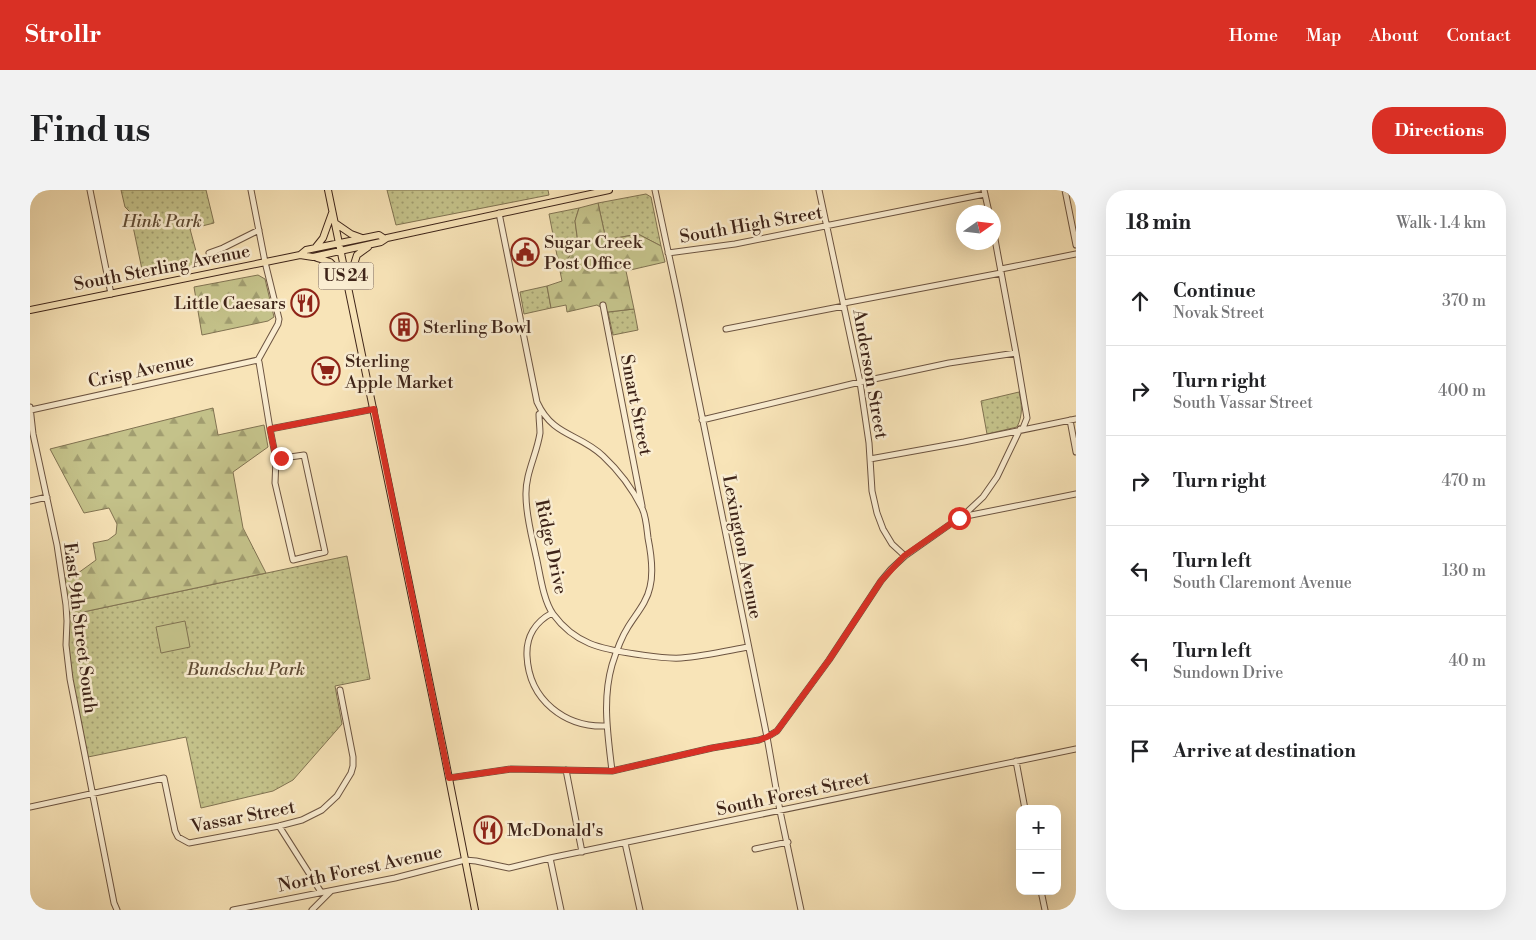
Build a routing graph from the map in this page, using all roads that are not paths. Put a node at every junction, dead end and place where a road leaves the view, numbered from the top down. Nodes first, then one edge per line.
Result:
1 (90, 190) edge
2 (251, 190) edge
3 (328, 190) edge
4 (609, 190) edge
5 (655, 190) edge
6 (819, 190) edge
7 (1065, 190) edge
8 (985, 192) edge
9 (581, 193) edge
10 (988, 205) edge
11 (333, 211) junction
12 (500, 213) junction
13 (335, 222) junction
14 (827, 226) junction
15 (259, 230) junction
16 (363, 238) junction
17 (385, 238) junction
18 (339, 243) junction
19 (372, 244) junction
20 (1076, 245) edge
21 (314, 248) junction
22 (997, 250) edge
23 (341, 251) junction
24 (209, 253) dead end
25 (668, 253) junction
26 (1076, 254) edge
27 (300, 255) junction
28 (313, 257) junction
29 (265, 262) junction
30 (1001, 271) junction
31 (347, 282) junction
32 (111, 294) junction
33 (602, 305) dead end
34 (844, 305) junction
35 (30, 310) edge
36 (726, 329) dead end
37 (1016, 353) junction
38 (258, 360) junction
39 (860, 382) junction
40 (30, 409) edge
41 (374, 409) junction
42 (542, 412) junction
43 (1073, 419) edge
44 (702, 420) junction
45 (270, 429) junction
46 (1022, 429) junction
47 (1076, 452) edge
48 (276, 459) junction
49 (870, 459) junction
50 (1076, 494) edge
51 (47, 497) junction
52 (30, 501) edge
53 (643, 510) junction
54 (959, 518) junction
55 (904, 556) junction
56 (552, 613) junction
57 (748, 647) junction
58 (617, 651) junction
59 (340, 690) dead end
60 (607, 726) junction
61 (767, 737) junction
62 (1076, 749) edge
63 (1016, 762) junction
64 (566, 770) junction
65 (612, 771) junction
66 (449, 778) junction
67 (93, 793) junction
68 (1024, 805) edge
69 (30, 807) edge
70 (780, 811) junction
71 (279, 826) junction
72 (788, 842) junction
73 (625, 843) junction
74 (755, 849) dead end
75 (582, 852) junction
76 (550, 858) junction
77 (465, 860) junction
78 (331, 890) junction
79 (321, 892) junction
80 (1041, 895) edge
81 (117, 910) edge
82 (232, 910) edge
83 (312, 910) edge
84 (475, 910) edge
85 (561, 910) edge
86 (640, 910) edge
87 (801, 910) edge
88 (1044, 910) edge

1 - 32 street
2 - 15 street
3 - 11 main road, US 24
4 - 9 main road, South Sterling Avenue
5 - 25 street, Lexington Avenue
6 - 14 street, Anderson Street
7 - 20 street
8 - 10 street
8 - 14 street, South High Street
9 - 12 main road, South Sterling Avenue
11 - 13 main road, US 24
11 - 21 main road
12 - 17 main road, South Sterling Avenue
12 - 42 street
13 - 16 main road
13 - 18 main road, US 24
14 - 25 street, South High Street
14 - 34 street, Anderson Street
15 - 24 street
15 - 29 street
16 - 17 main road, South Sterling Avenue
16 - 18 main road, South Sterling Avenue
17 - 19 main road, South Sterling Avenue
18 - 21 main road, South Sterling Avenue
18 - 23 main road, US 24
19 - 23 main road, South Sterling Avenue
19 - 31 main road
21 - 27 main road, South Sterling Avenue
22 - 30 street
23 - 28 main road, South Sterling Avenue
23 - 31 main road, US 24
25 - 44 street, Lexington Avenue
26 - 30 street
27 - 28 main road, South Sterling Avenue
27 - 29 main road, South Sterling Avenue
28 - 31 main road
29 - 32 main road, South Sterling Avenue
29 - 38 street
30 - 34 street
30 - 37 street
31 - 41 main road, US 24
32 - 35 main road, South Sterling Avenue
33 - 53 street, Smart Street
34 - 36 street
34 - 39 street, Anderson Street
37 - 39 street
37 - 46 street
38 - 40 street, Crisp Avenue
38 - 45 street
39 - 44 street
39 - 49 street, Anderson Street
40 - 51 street, East 9th Street South
41 - 45 street
41 - 66 main road, US 24
42 - 53 street
42 - 56 street, Ridge Drive
43 - 46 street
43 - 47 street
44 - 57 street, Lexington Avenue
45 - 48 street
46 - 49 street
46 - 54 street
48 - 48 street
49 - 55 street, Anderson Street
50 - 54 street
51 - 52 street
51 - 67 street, East 9th Street South
53 - 58 street, Smart Street
54 - 55 street
55 - 61 street
56 - 58 street, Ridge Drive
56 - 60 street
57 - 58 street, Ridge Drive
57 - 61 street, Lexington Avenue
58 - 60 street, Smart Street
59 - 71 street, Vassar Street
60 - 65 street, Smart Street
61 - 65 street
61 - 70 street, Lexington Avenue
62 - 63 street, South Forest Street
63 - 68 street
63 - 70 street, South Forest Street
64 - 65 street
64 - 66 street
64 - 75 street
66 - 77 main road, US 24
67 - 69 street
67 - 71 street, Vassar Street
67 - 81 street, East 9th Street South
70 - 72 street, Lexington Avenue
70 - 73 street, South Forest Street
71 - 79 street
72 - 74 street
72 - 87 street, Lexington Avenue
73 - 75 street, South Forest Street
73 - 86 street
75 - 76 street, South Forest Street
76 - 77 street, South Forest Street
76 - 85 street
77 - 78 street, North Forest Avenue
77 - 84 main road, US 24
78 - 79 street, North Forest Avenue
78 - 83 street
79 - 82 street, North Forest Avenue
80 - 88 street

